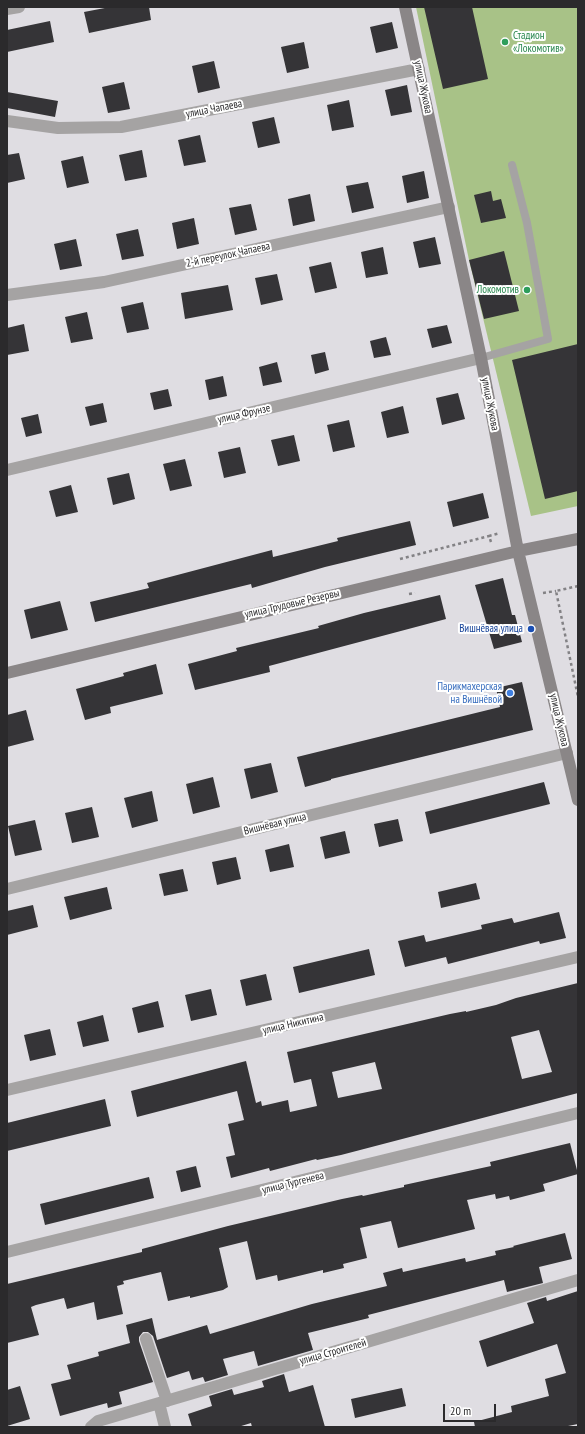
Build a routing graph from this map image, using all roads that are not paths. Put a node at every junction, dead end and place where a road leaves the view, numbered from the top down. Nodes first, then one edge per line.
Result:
1 (19, 7) edge
2 (405, 7) edge
3 (7, 9) edge
4 (419, 69) junction
5 (7, 121) edge
6 (512, 165) dead end
7 (448, 207) junction
8 (7, 295) edge
9 (481, 358) junction
10 (7, 470) edge
11 (578, 539) edge
12 (518, 551) junction
13 (7, 673) edge
14 (567, 753) junction
15 (578, 800) edge
16 (7, 889) edge
17 (578, 957) edge
18 (7, 1090) edge
19 (578, 1113) edge
20 (7, 1252) edge
21 (578, 1280) edge
22 (146, 1339) dead end
23 (163, 1402) junction
24 (91, 1427) edge
25 (165, 1427) edge

1 - 3 street
2 - 4 street, улица Жукова
4 - 5 street, улица Чапаева
4 - 7 street, улица Жукова
6 - 9 lane
7 - 8 street, 2-й переулок Чапаева
7 - 9 street, улица Жукова
9 - 10 street, улица Фрунзе
9 - 12 street, улица Жукова
11 - 12 street, улица Трудовые Резервы
12 - 13 street, улица Трудовые Резервы
12 - 14 street, улица Жукова
14 - 15 street, улица Жукова
14 - 16 street, Вишнёвая улица
17 - 18 street, улица Никитина
19 - 20 street, улица Тургенева
21 - 23 street, улица Строителей
22 - 23 street
23 - 24 street, улица Строителей
23 - 25 street

